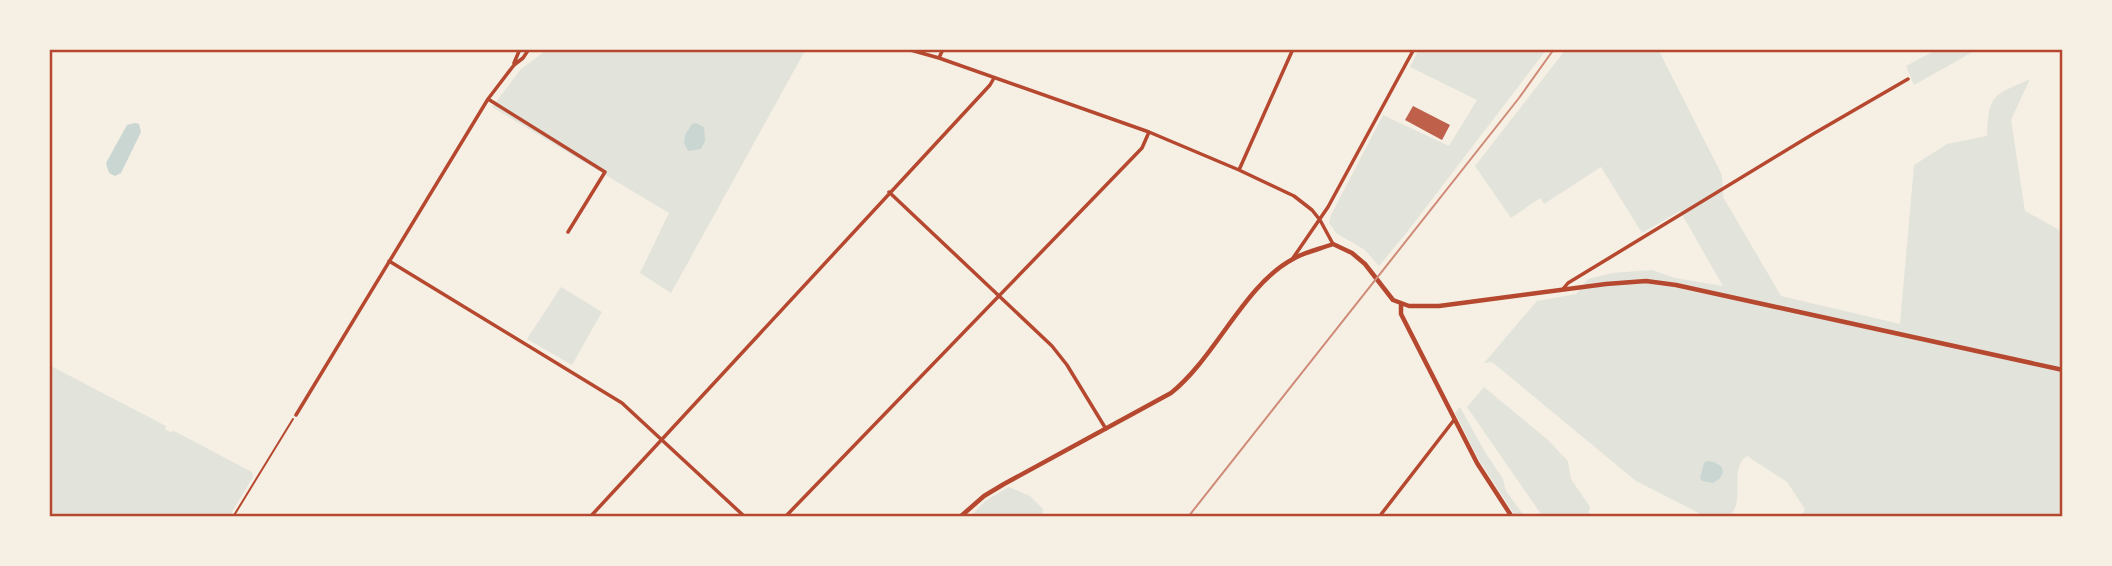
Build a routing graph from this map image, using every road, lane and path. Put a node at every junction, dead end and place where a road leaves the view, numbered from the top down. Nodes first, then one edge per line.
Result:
1 (520, 49) edge
2 (529, 49) edge
3 (907, 49) edge
4 (943, 49) edge
5 (1293, 49) edge
6 (1414, 49) edge
7 (939, 58) junction
8 (514, 65) junction
9 (994, 78) junction
10 (1908, 79) dead end
11 (488, 99) junction
12 (1149, 132) junction
13 (1239, 170) junction
14 (889, 192) junction
15 (1320, 220) junction
16 (568, 232) dead end
17 (1334, 244) junction
18 (1293, 258) junction
19 (389, 261) junction
20 (1560, 292) junction
21 (1000, 296) junction
22 (1401, 304) junction
23 (2063, 370) edge
24 (296, 415) joint
25 (1454, 420) junction
26 (1106, 429) junction
27 (661, 440) junction
28 (233, 517) edge
29 (590, 517) edge
30 (745, 517) edge
31 (785, 517) edge
32 (960, 517) edge
33 (1379, 517) edge
34 (1512, 517) edge

1 - 8 street
2 - 8 street
3 - 7 street
4 - 7 street
5 - 13 street
6 - 15 street
7 - 9 street
8 - 11 street
9 - 12 street
9 - 14 street
10 - 20 street
11 - 16 street
11 - 19 street
12 - 13 street
12 - 21 street
13 - 15 street
14 - 21 street
14 - 27 street
15 - 17 street
15 - 18 street
17 - 18 street
17 - 22 street
18 - 26 street
19 - 24 street
19 - 27 street
20 - 22 street
20 - 23 street
21 - 26 street
21 - 31 street
22 - 25 street
24 - 28 path
25 - 33 street
25 - 34 street
26 - 32 street
27 - 29 street
27 - 30 street

